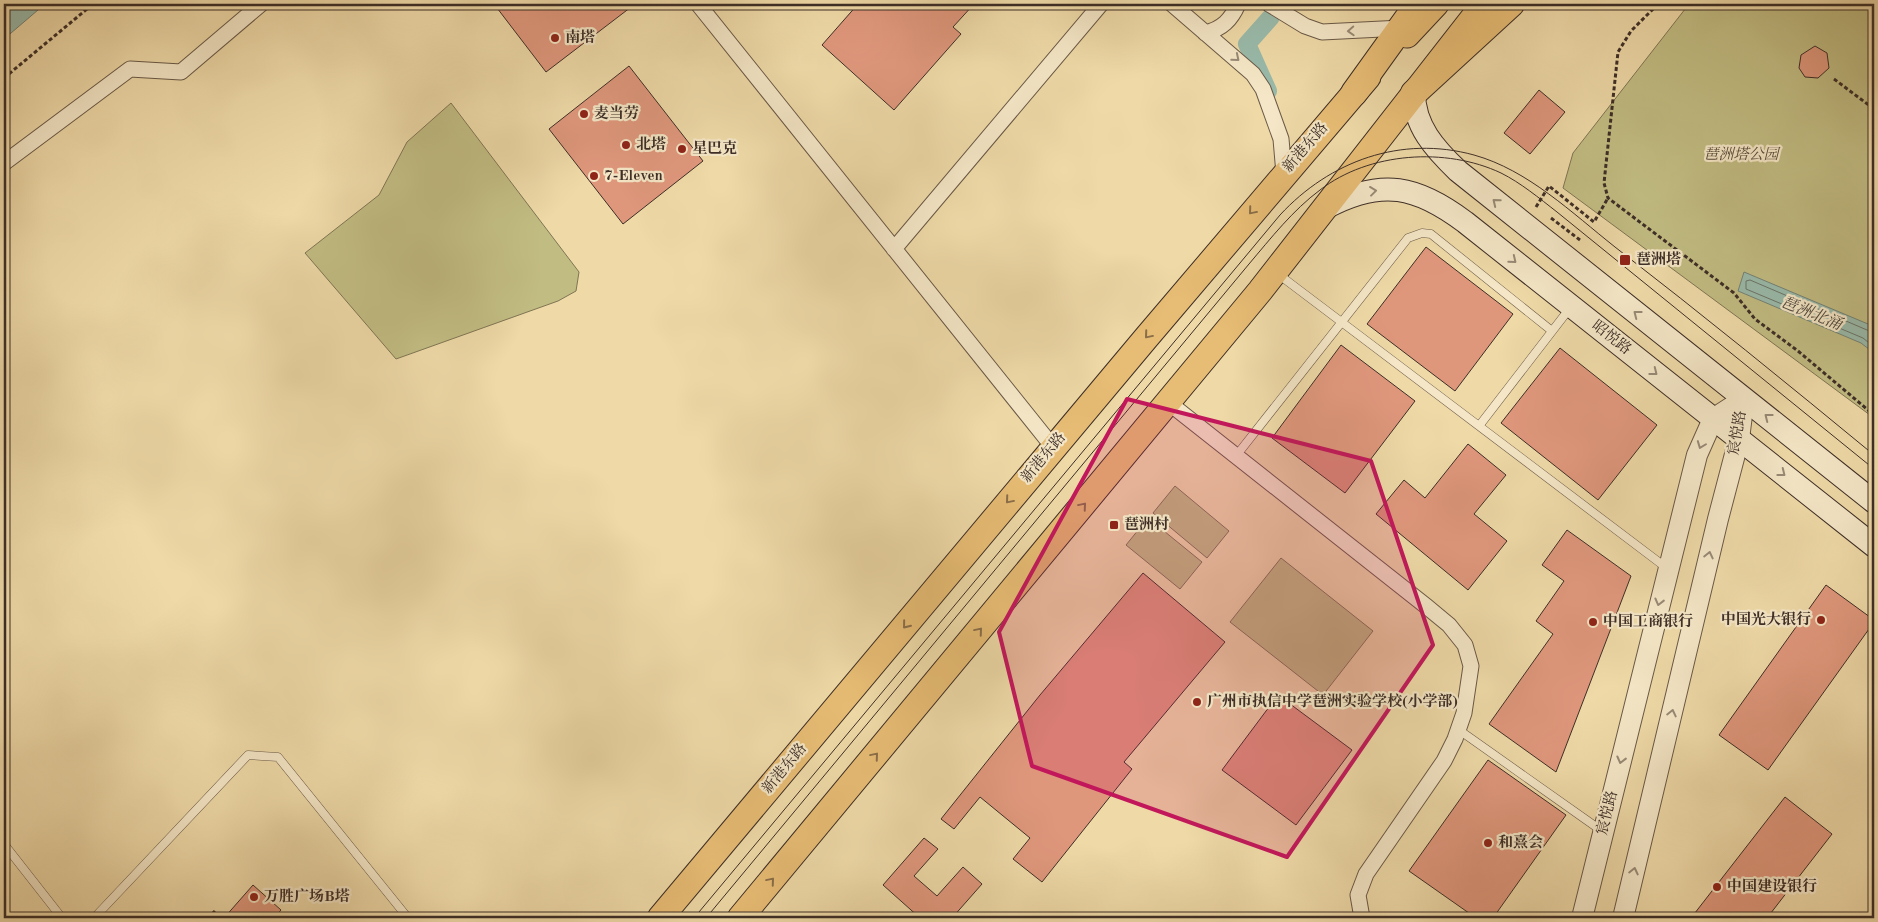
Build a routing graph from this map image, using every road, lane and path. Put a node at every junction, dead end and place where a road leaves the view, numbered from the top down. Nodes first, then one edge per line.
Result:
1 (93, 4) edge
2 (261, 4) edge
3 (698, 4) edge
4 (1101, 4) edge
5 (1172, 4) edge
6 (1238, 4) edge
7 (1269, 4) edge
8 (1436, 4) edge
9 (1484, 4) edge
10 (1510, 4) edge
11 (1658, 4) edge
12 (1408, 18) edge
13 (1205, 33) junction
14 (4, 78) edge
15 (1834, 78) dead end
16 (1354, 92) joint
17 (1414, 93) junction
18 (1874, 109) edge
19 (4, 162) edge
20 (1284, 174) junction
21 (1608, 198) junction
22 (1327, 207) junction
23 (1542, 211) dead end
24 (1550, 217) dead end
25 (1580, 240) dead end
26 (894, 249) junction
27 (1276, 272) junction
28 (1571, 306) junction
29 (1342, 322) junction
30 (1552, 331) junction
31 (1744, 399) junction
32 (1169, 403) junction
33 (1874, 415) edge
34 (1713, 419) junction
35 (1478, 426) junction
36 (1739, 439) junction
37 (1053, 447) junction
38 (1236, 456) junction
39 (1874, 502) edge
40 (1874, 546) edge
41 (1668, 568) junction
42 (1459, 730) junction
43 (1603, 831) junction
44 (4, 844) edge
45 (215, 911) dead end
46 (62, 918) edge
47 (94, 918) edge
48 (208, 918) edge
49 (408, 918) edge
50 (660, 918) edge
51 (740, 918) edge
52 (1362, 918) edge
53 (1582, 918) edge
54 (1623, 918) edge

1 - 14 path
2 - 19 street
3 - 26 street
4 - 26 street
5 - 13 street
6 - 13 street
12 -> 7 street
8 - 12 main road
9 - 17 main road
10 - 17 highway
11 - 21 path
12 - 16 highway
13 -> 20 street
15 - 18 path
16 - 20 main road, 新港东路
17 - 22 main road
31 -> 17 main road
20 -> 37 main road, 新港东路
21 - 23 path
21 - 33 path
22 - 27 main road
22 -> 28 main road, 昭悦路
24 - 25 path
26 - 37 street
27 - 29 lane
27 - 32 main road
28 - 30 lane
28 -> 34 main road, 昭悦路
29 - 30 lane
29 - 35 lane
29 - 38 lane
30 - 35 lane
31 - 34 street, 宸悦路
31 - 36 street, 宸悦路
39 -> 31 main road
32 - 38 street
51 -> 32 main road
34 - 36 main road, 昭悦路
34 -> 41 street, 宸悦路
35 - 41 lane
36 -> 40 main road, 昭悦路
54 -> 36 street, 宸悦路
37 -> 50 main road, 新港东路
38 - 42 street
41 -> 43 street, 宸悦路
42 - 43 lane
42 - 52 street
43 - 53 street, 宸悦路
44 - 46 lane
45 - 48 path
47 - 49 lane

